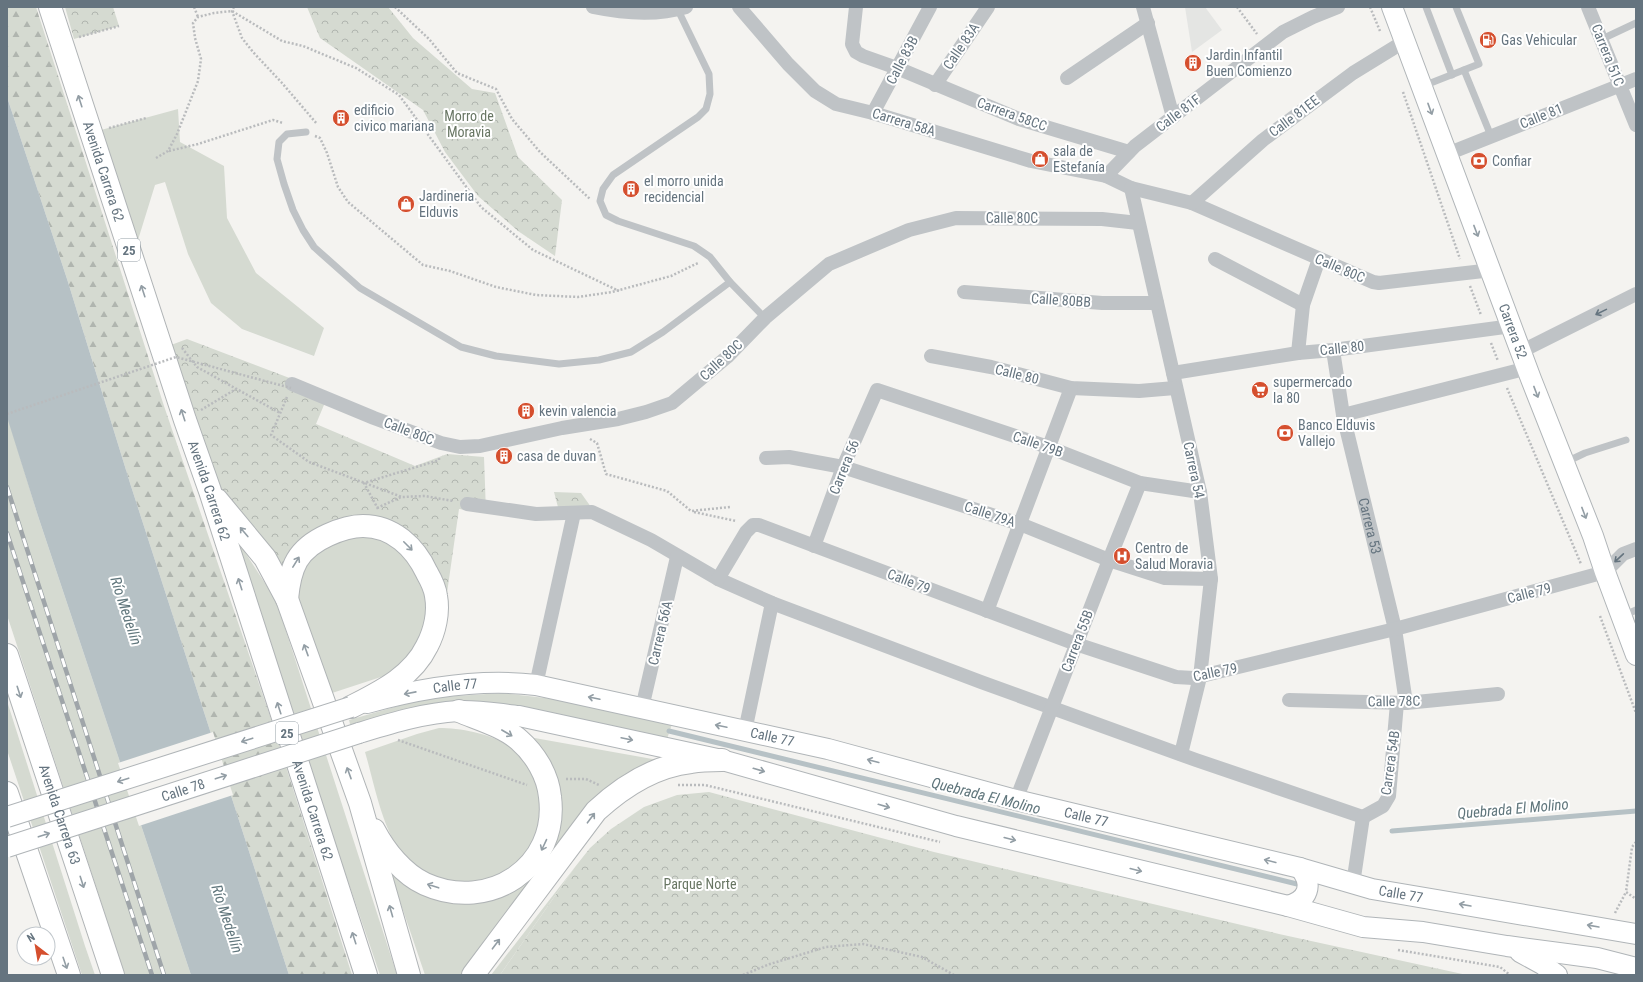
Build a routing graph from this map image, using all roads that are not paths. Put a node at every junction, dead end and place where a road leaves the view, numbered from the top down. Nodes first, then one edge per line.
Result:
1 (50, 7) edge
2 (593, 7) edge
3 (739, 7) edge
4 (856, 7) edge
5 (930, 7) edge
6 (988, 7) edge
7 (1144, 7) edge
8 (1338, 7) edge
9 (1393, 7) edge
10 (1426, 7) edge
11 (1456, 7) edge
12 (1588, 7) edge
13 (682, 8) edge
14 (614, 9) edge
15 (1148, 23) junction
16 (1636, 23) edge
17 (1602, 39) junction
18 (1405, 41) junction
19 (897, 68) junction
20 (1464, 70) junction
21 (1452, 75) junction
22 (1067, 78) dead end
23 (1636, 78) edge
24 (1620, 84) junction
25 (935, 85) junction
26 (1422, 86) junction
27 (873, 112) junction
28 (1173, 117) junction
29 (1636, 125) edge
30 (306, 132) road end
31 (1491, 136) junction
32 (1129, 152) junction
33 (1446, 154) junction
34 (1106, 176) junction
35 (1131, 188) junction
36 (1192, 203) junction
37 (1138, 223) junction
38 (1215, 259) dead end
39 (1319, 259) junction
40 (1492, 270) junction
41 (730, 282) junction
42 (964, 292) dead end
43 (1636, 294) edge
44 (1157, 303) junction
45 (1303, 306) junction
46 (765, 318) junction
47 (1512, 326) junction
48 (1333, 350) junction
49 (1298, 353) junction
50 (931, 356) dead end
51 (1525, 360) junction
52 (1173, 373) junction
53 (292, 386) road end
54 (1070, 388) junction
55 (1175, 388) junction
56 (877, 390) joint
57 (1343, 415) junction
58 (1626, 440) dead end
59 (1048, 447) junction
60 (766, 458) dead end
61 (1564, 462) junction
62 (843, 467) junction
63 (1140, 483) junction
64 (210, 491) junction
65 (1200, 492) junction
66 (467, 504) road end
67 (574, 513) junction
68 (1020, 524) junction
69 (814, 546) junction
70 (1636, 549) edge
71 (677, 557) junction
72 (1108, 560) junction
73 (1605, 572) junction
74 (718, 579) junction
75 (1211, 579) junction
76 (287, 599) junction
77 (772, 603) junction
78 (987, 611) junction
79 (1629, 614) edge
80 (1395, 629) junction
81 (1076, 644) junction
82 (7, 655) edge
83 (1636, 655) edge
84 (1200, 677) junction
85 (536, 685) junction
86 (1498, 694) dead end
87 (1290, 700) dead end
88 (1402, 703) junction
89 (351, 707) junction
90 (1052, 707) junction
91 (642, 708) junction
92 (459, 711) junction
93 (745, 731) junction
94 (359, 733) joint
95 (1181, 754) junction
96 (722, 760) junction
97 (7, 793) edge
98 (1016, 800) junction
99 (360, 803) junction
100 (7, 817) edge
101 (1363, 817) junction
102 (7, 847) edge
103 (1300, 868) junction
104 (1353, 884) junction
105 (1288, 906) junction
106 (1635, 930) edge
107 (1508, 946) junction
108 (1624, 969) edge
109 (69, 975) edge
110 (113, 975) edge
111 (366, 975) edge
112 (409, 975) edge
113 (472, 975) edge
114 (1557, 975) edge

64 -> 1 highway, Avenida Carrera 62 / 25
2 - 14 street
3 - 27 street, Carrera 58A
4 - 19 street, Carrera 58CC
5 - 19 street, Calle 83B
6 - 25 street, Calle 83A
7 - 15 street
8 - 28 street, Calle 81F
9 - 18 main road, Carrera 52
10 - 21 lane
11 - 20 lane
12 - 17 street, Carrera 51C
13 - 14 street
13 - 41 lane
15 - 22 street
15 - 28 street
16 - 17 lane
17 - 24 street, Carrera 51C
18 - 26 main road, Carrera 52
18 - 36 street, Calle 81EE
19 - 25 street, Carrera 58CC
19 - 27 street, Calle 83B
20 - 21 lane
20 - 31 lane
21 - 26 lane
23 - 24 street, Calle 81
24 - 29 street, Carrera 51C
24 - 31 street, Calle 81
25 - 32 street, Carrera 58CC
26 -> 33 main road, Carrera 52
27 - 34 street, Carrera 58A
28 - 32 street, Calle 81F
30 - 41 lane
31 - 33 street, Calle 81
32 - 34 street, Calle 81F
33 -> 40 main road, Carrera 52
34 - 35 street, Calle 80C
35 - 36 street, Calle 80C
35 - 37 street, Carrera 54
36 - 39 street, Calle 80C
37 - 44 street, Carrera 54
37 - 46 street, Calle 80C
38 - 45 street
39 - 40 street, Calle 80C
39 - 45 street
40 - 47 main road, Carrera 52
41 - 46 lane
42 - 44 street, Calle 80BB
43 -> 51 street
44 - 52 street, Carrera 54
45 - 49 street
46 - 53 street, Calle 80C
47 - 48 street, Calle 80
47 - 51 main road, Carrera 52
48 - 49 street, Calle 80
48 - 57 street, Carrera 53
49 - 52 street, Calle 80
50 - 54 street, Calle 80
51 - 57 street
51 -> 61 main road, Carrera 52
52 - 55 street, Carrera 54
54 - 55 street, Calle 80
54 - 59 street
55 - 65 street, Carrera 54
56 - 59 street, Calle 79B
56 - 62 street, Carrera 56
57 - 80 street, Carrera 53
58 - 61 lane
59 - 63 street, Calle 79B
59 - 68 street
60 - 62 street, Calle 79A
61 -> 73 main road, Carrera 52
62 - 68 street, Calle 79A
62 - 69 street, Carrera 56
63 - 65 street, Calle 79B
63 - 72 street, Carrera 55B
76 -> 64 highway
111 -> 64 highway, Avenida Carrera 62 / 25
65 - 75 street, Carrera 54
66 - 67 street
67 - 71 street
67 - 85 street
68 - 72 street, Calle 79A
68 - 78 street
69 - 74 street, Calle 79
69 - 78 street, Calle 79
70 -> 73 street, Calle 79
71 - 74 street
71 - 91 street, Carrera 56A
72 - 75 street, Calle 79A
72 - 81 street, Carrera 55B
73 - 79 main road, Carrera 52
73 - 80 street, Calle 79
74 - 77 street
75 - 84 street, Carrera 54
76 -> 89 highway
99 -> 76 highway
77 - 90 street
77 - 93 street
78 - 81 street, Calle 79
79 - 83 main road, Carrera 52
80 - 84 street, Calle 79
80 - 88 street, Carrera 53
81 - 84 street, Calle 79
81 - 90 street, Carrera 55B
82 -> 110 highway, Avenida Carrera 63
84 - 95 street, Carrera 54
85 -> 89 main road, Calle 77
91 -> 85 main road, Calle 77
86 - 88 street, Calle 78C
87 - 88 street, Calle 78C
88 - 101 street, Carrera 54B
89 -> 100 main road, Calle 78, bridge
90 - 95 street
90 - 98 street, Carrera 55B
93 -> 91 main road, Calle 77
92 - 94 main road, Calle 77
92 -> 96 main road, Calle 77
92 -> 99 highway
98 -> 93 main road, Calle 77
102 -> 94 main road, Calle 78, bridge
95 - 101 street
96 -> 105 main road, Calle 77
113 -> 96 highway
97 -> 109 highway
103 -> 98 main road, Calle 77
112 -> 99 highway
101 - 104 street
103 - 104 main road, Calle 77
103 - 105 main road
106 -> 104 main road, Calle 77
105 - 107 main road, Calle 77
106 - 108 main road
107 - 108 main road, Calle 77
107 - 114 main road

